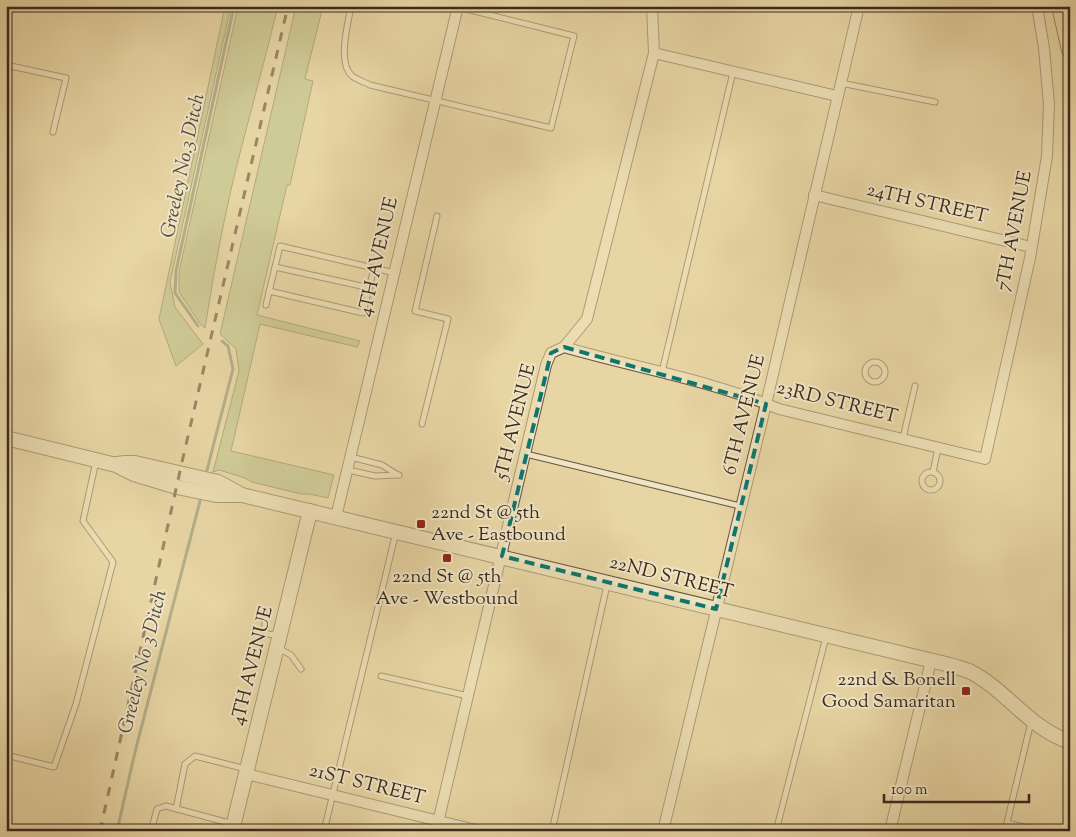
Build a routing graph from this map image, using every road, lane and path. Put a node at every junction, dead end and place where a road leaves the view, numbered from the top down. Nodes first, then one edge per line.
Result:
1 (351, 6) edge
2 (652, 6) edge
3 (859, 6) edge
4 (1037, 6) edge
5 (1060, 6) edge
6 (458, 7) edge
7 (1070, 50) edge
8 (654, 53) junction
9 (6, 65) edge
10 (733, 71) junction
11 (841, 82) junction
12 (837, 96) junction
13 (435, 101) junction
14 (935, 102) dead end
15 (53, 132) dead end
16 (814, 195) junction
17 (437, 216) dead end
18 (1031, 247) junction
19 (275, 266) junction
20 (374, 268) junction
21 (395, 273) junction
22 (370, 288) junction
23 (269, 291) junction
24 (266, 305) dead end
25 (564, 347) junction
26 (662, 372) junction
27 (915, 386) dead end
28 (766, 404) junction
29 (422, 424) dead end
30 (6, 438) edge
31 (904, 438) junction
32 (938, 447) junction
33 (526, 454) junction
34 (351, 457) junction
35 (986, 459) joint
36 (96, 460) junction
37 (348, 470) junction
38 (933, 472) dead end
39 (740, 506) junction
40 (310, 511) junction
41 (336, 517) junction
42 (396, 531) junction
43 (502, 556) junction
44 (608, 582) junction
45 (716, 609) junction
46 (266, 614) dead end
47 (826, 635) junction
48 (278, 642) junction
49 (931, 660) junction
50 (301, 669) dead end
51 (381, 676) dead end
52 (468, 696) junction
53 (1031, 721) junction
54 (1070, 742) edge
55 (6, 755) edge
56 (246, 772) junction
57 (333, 795) junction
58 (176, 809) junction
59 (1007, 823) junction
60 (437, 826) edge
61 (233, 827) edge
62 (151, 831) edge
63 (324, 831) edge
64 (480, 831) edge
65 (552, 831) edge
66 (663, 831) edge
67 (776, 831) edge
68 (890, 831) edge
69 (1005, 831) edge
70 (1040, 831) edge

1 - 13 lane
2 - 8 street, 5TH AVENUE
3 - 11 street, 6TH AVENUE
4 - 18 street, 7TH AVENUE
5 - 7 main road
6 - 13 street, 4TH AVENUE
6 - 13 lane
8 - 10 street
8 - 25 street, 5TH AVENUE
9 - 15 lane
10 - 12 street
10 - 26 lane
11 - 12 street, 6TH AVENUE
11 - 14 lane
12 - 16 street, 6TH AVENUE
13 - 21 street, 4TH AVENUE
16 - 18 street, 24TH STREET
16 - 28 street, 6TH AVENUE
17 - 29 lane
18 - 35 street, 7TH AVENUE
19 - 20 lane
19 - 22 lane
19 - 23 lane
20 - 21 lane
20 - 22 lane
21 - 34 street, 4TH AVENUE
22 - 23 lane
23 - 24 lane
25 - 26 street, 23RD STREET
25 - 33 street, 5TH AVENUE
26 - 28 street, 23RD STREET
27 - 31 lane
28 - 31 street, 23RD STREET
28 - 39 street, 6TH AVENUE
30 - 36 street, 22ND STREET
31 - 32 street, 23RD STREET
32 - 35 street, 23RD STREET
32 - 38 lane
33 - 39 lane
33 - 43 street, 5TH AVENUE
34 - 37 street, 4TH AVENUE
34 - 37 lane
36 - 40 street, 22ND STREET
36 - 55 lane
37 - 41 street, 4TH AVENUE
39 - 45 street, 6TH AVENUE
40 - 41 street, 22ND STREET
40 - 48 street, 4TH AVENUE
41 - 42 street, 22ND STREET
42 - 43 street, 22ND STREET
42 - 57 lane
43 - 44 street, 22ND STREET
43 - 52 street, 5TH AVENUE
44 - 45 street, 22ND STREET
44 - 65 lane
45 - 47 street, 22ND STREET
45 - 66 street, 6TH AVENUE
46 - 48 lane
47 - 49 street, 22ND STREET
47 - 67 lane
48 - 50 lane
48 - 56 street, 4TH AVENUE
49 - 53 street, 22ND STREET
49 - 68 street
51 - 52 lane
52 - 60 street, 5TH AVENUE
53 - 54 street, 22ND STREET
53 - 59 lane
56 - 57 street, 21ST STREET
56 - 58 lane, 21ST STREET
56 - 61 street, 4TH AVENUE
57 - 60 street, 21ST STREET
57 - 63 lane
58 - 61 lane
58 - 62 lane
59 - 69 lane
59 - 70 lane
60 - 64 street, 21ST STREET

